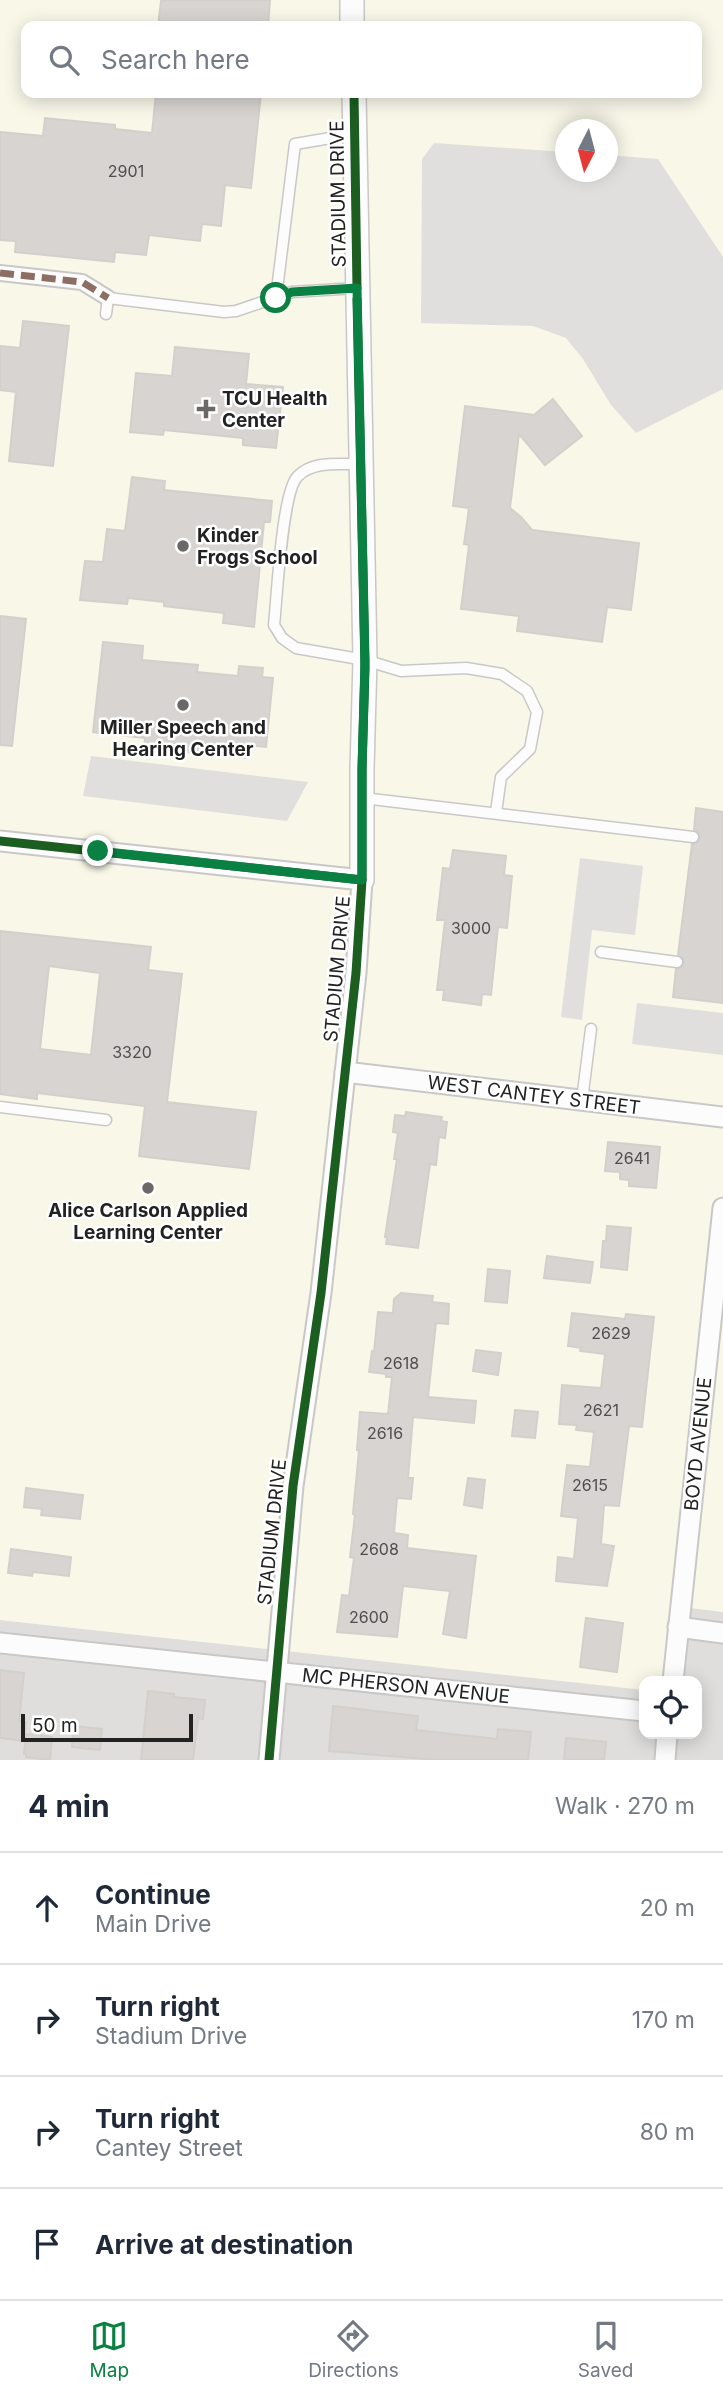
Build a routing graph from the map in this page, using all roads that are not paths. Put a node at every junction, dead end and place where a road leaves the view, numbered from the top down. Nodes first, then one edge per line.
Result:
1 (352, 0) edge
2 (352, 21) edge
3 (354, 98) edge
4 (354, 134) junction
5 (0, 274) edge
6 (357, 288) junction
7 (108, 298) junction
8 (276, 298) junction
9 (106, 314) dead end
10 (361, 464) junction
11 (365, 660) junction
12 (362, 798) junction
13 (496, 812) junction
14 (693, 837) dead end
15 (0, 841) edge
16 (362, 880) junction
17 (601, 952) dead end
18 (677, 962) dead end
19 (591, 1029) dead end
20 (345, 1072) junction
21 (582, 1100) junction
22 (0, 1107) edge
23 (723, 1117) edge
24 (106, 1120) dead end
25 (723, 1208) edge
26 (678, 1627) junction
27 (723, 1633) edge
28 (0, 1643) edge
29 (278, 1672) junction
30 (673, 1676) edge
31 (639, 1710) edge
32 (667, 1739) edge
33 (269, 1760) edge
34 (665, 1760) edge

1 - 2 street
3 - 4 street, STADIUM DRIVE
4 - 6 street, STADIUM DRIVE
4 - 8 lane
5 - 7 street
6 - 8 lane
6 - 10 street, STADIUM DRIVE
7 - 8 lane
7 - 9 lane
10 - 11 street, STADIUM DRIVE
10 - 11 lane
11 - 12 street, STADIUM DRIVE
11 - 13 lane
12 - 13 lane
12 - 16 street, STADIUM DRIVE
13 - 14 lane
15 - 16 street
16 - 20 street, STADIUM DRIVE
17 - 18 lane
19 - 21 lane
20 - 21 street, WEST CANTEY STREET
20 - 29 street, STADIUM DRIVE
21 - 23 street, WEST CANTEY STREET
22 - 24 lane
25 - 26 street, BOYD AVENUE
26 - 27 street
26 - 30 street, BOYD AVENUE
28 - 29 street, MC PHERSON AVENUE
29 - 31 street, MC PHERSON AVENUE
29 - 33 street, STADIUM DRIVE
32 - 34 street

